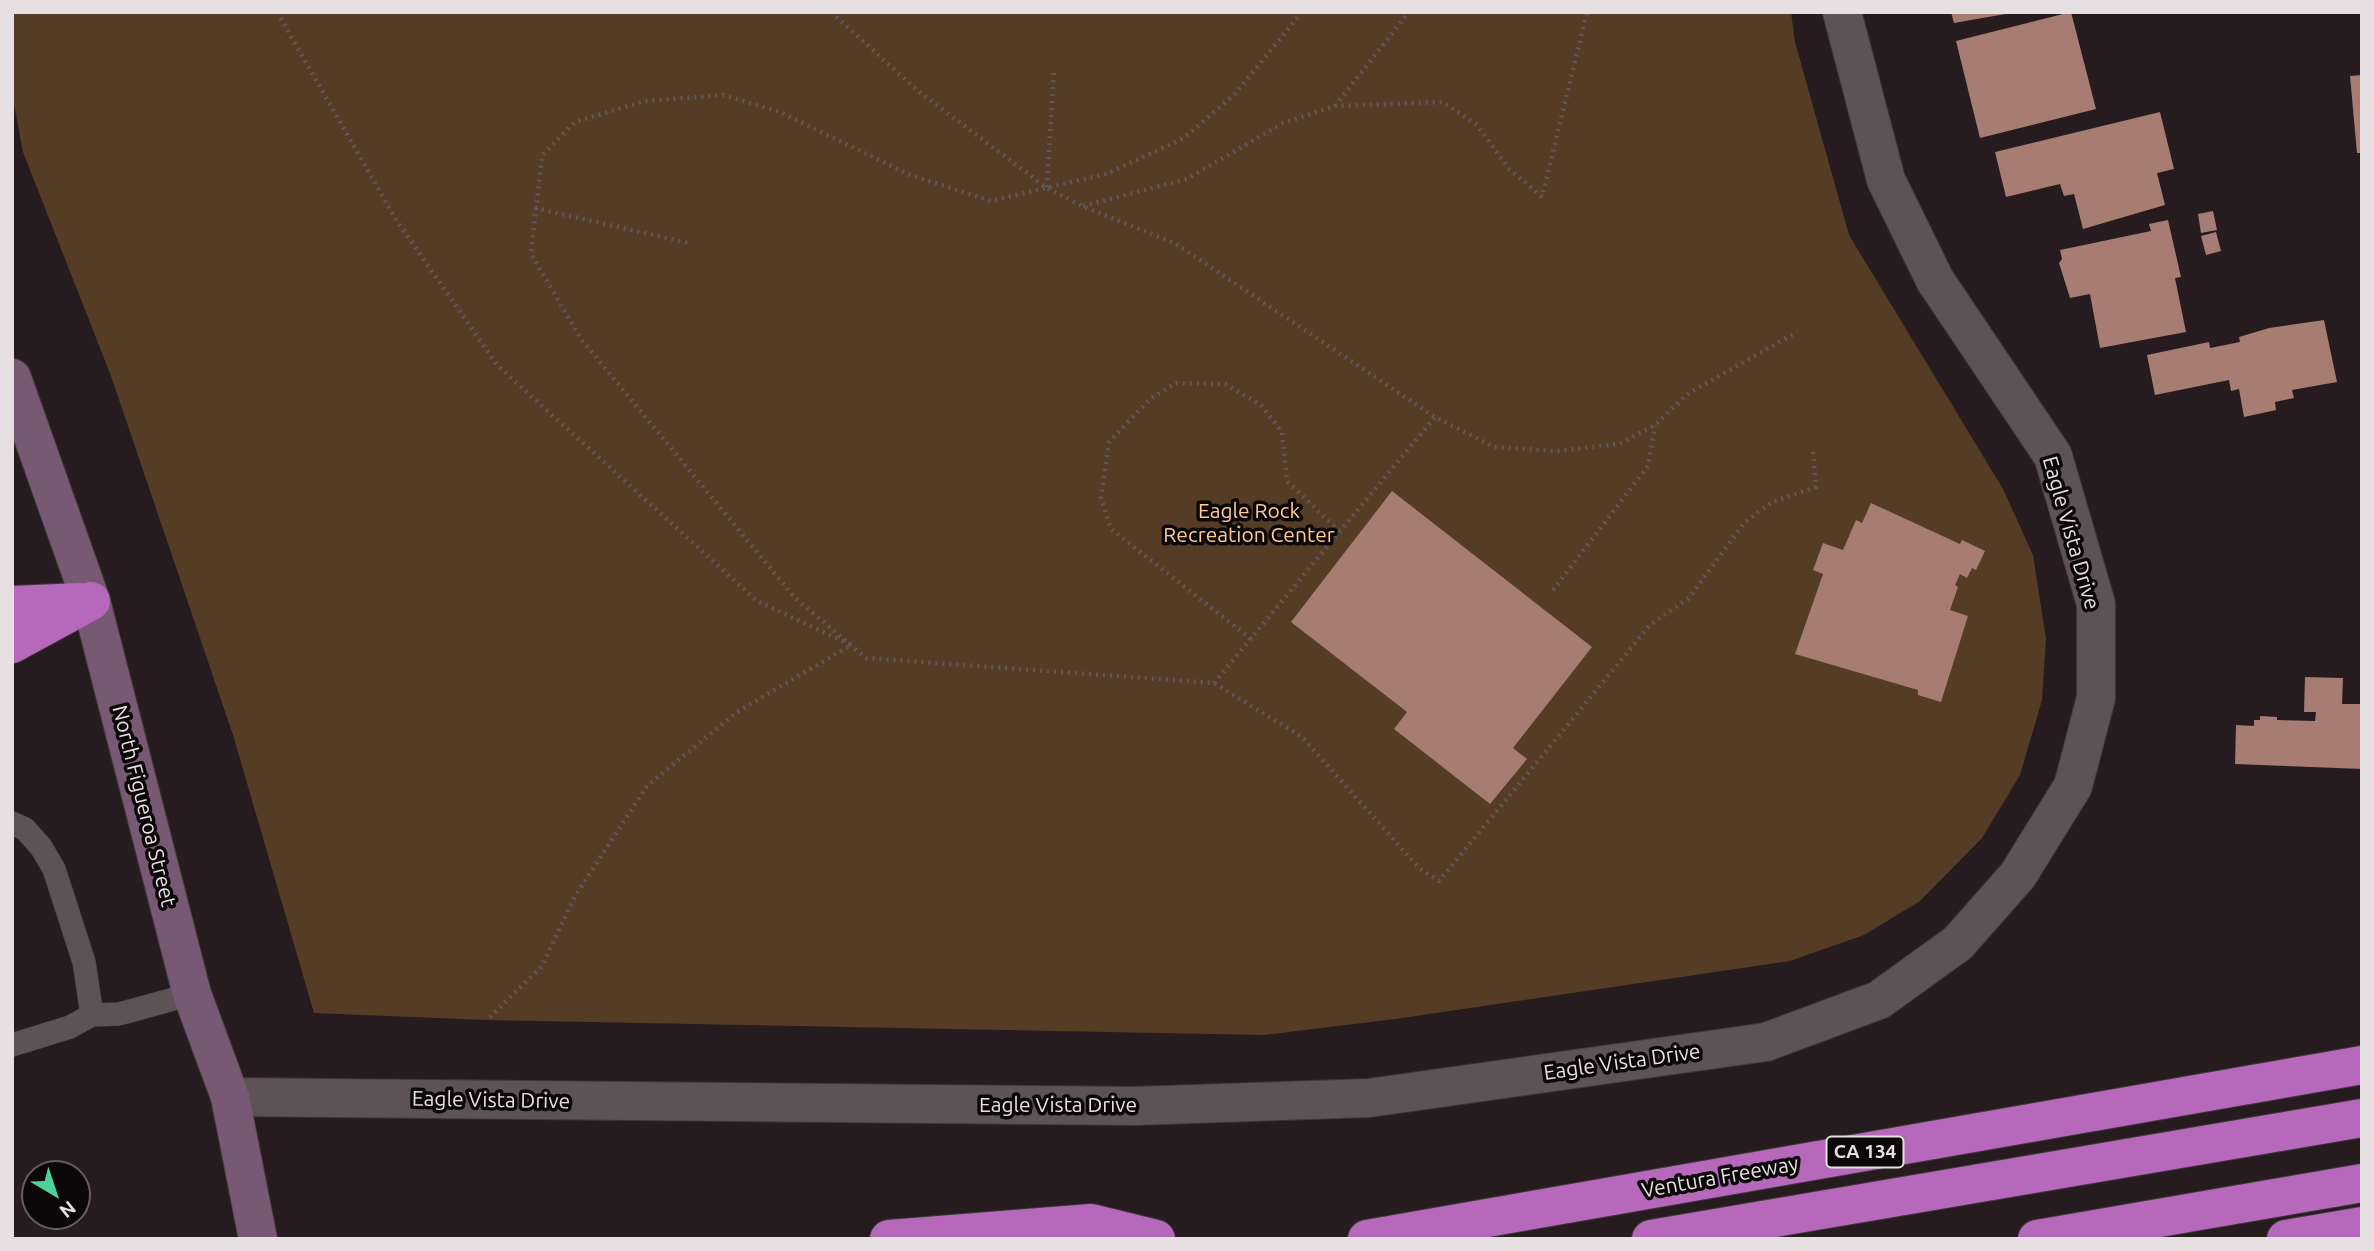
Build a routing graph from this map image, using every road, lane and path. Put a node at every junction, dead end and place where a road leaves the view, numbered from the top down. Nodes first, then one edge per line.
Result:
1 (277, 12) edge
2 (831, 12) edge
3 (1302, 12) edge
4 (1409, 12) edge
5 (1587, 12) edge
6 (1842, 12) edge
7 (1054, 69) dead end
8 (1335, 106) junction
9 (1047, 188) junction
10 (1082, 206) junction
11 (535, 208) junction
12 (688, 243) dead end
13 (1797, 332) dead end
14 (12, 377) edge
15 (1435, 417) junction
16 (1655, 425) junction
17 (1813, 450) dead end
18 (1340, 532) junction
19 (1553, 590) dead end
20 (90, 601) junction
21 (12, 605) edge
22 (1251, 639) junction
23 (12, 645) edge
24 (851, 645) junction
25 (1214, 683) junction
26 (12, 822) edge
27 (192, 994) junction
28 (92, 1015) junction
29 (487, 1020) dead end
30 (12, 1045) edge
31 (2362, 1065) edge
32 (230, 1097) junction
33 (2362, 1118) edge
34 (2362, 1184) edge
35 (2362, 1226) edge
36 (257, 1239) edge
37 (889, 1239) edge
38 (1156, 1239) edge
39 (1367, 1239) edge
40 (1651, 1239) edge
41 (2037, 1239) edge
42 (2286, 1239) edge

1 - 24 path
2 - 9 path
3 - 9 path
4 - 8 path
5 - 8 path
6 - 32 street, Eagle Vista Drive
7 - 9 path
8 - 10 path
9 - 10 path
9 - 11 path
10 - 15 path
11 - 12 path
11 - 24 path
13 - 16 path
14 - 20 main road, North Figueroa Street
15 - 16 path
15 - 18 path
16 - 19 path
17 - 25 path
18 - 22 path
18 - 22 path
20 - 21 highway
20 - 23 highway
20 - 27 main road, North Figueroa Street
22 - 25 path
24 - 25 path
24 - 29 path
26 - 28 lane
27 - 28 lane
27 - 32 main road, North Figueroa Street
28 - 30 lane
31 - 39 highway, Ventura Freeway / CA 134
32 - 36 main road, North Figueroa Street
33 - 40 highway
34 - 41 highway
35 - 42 highway
37 - 38 highway

